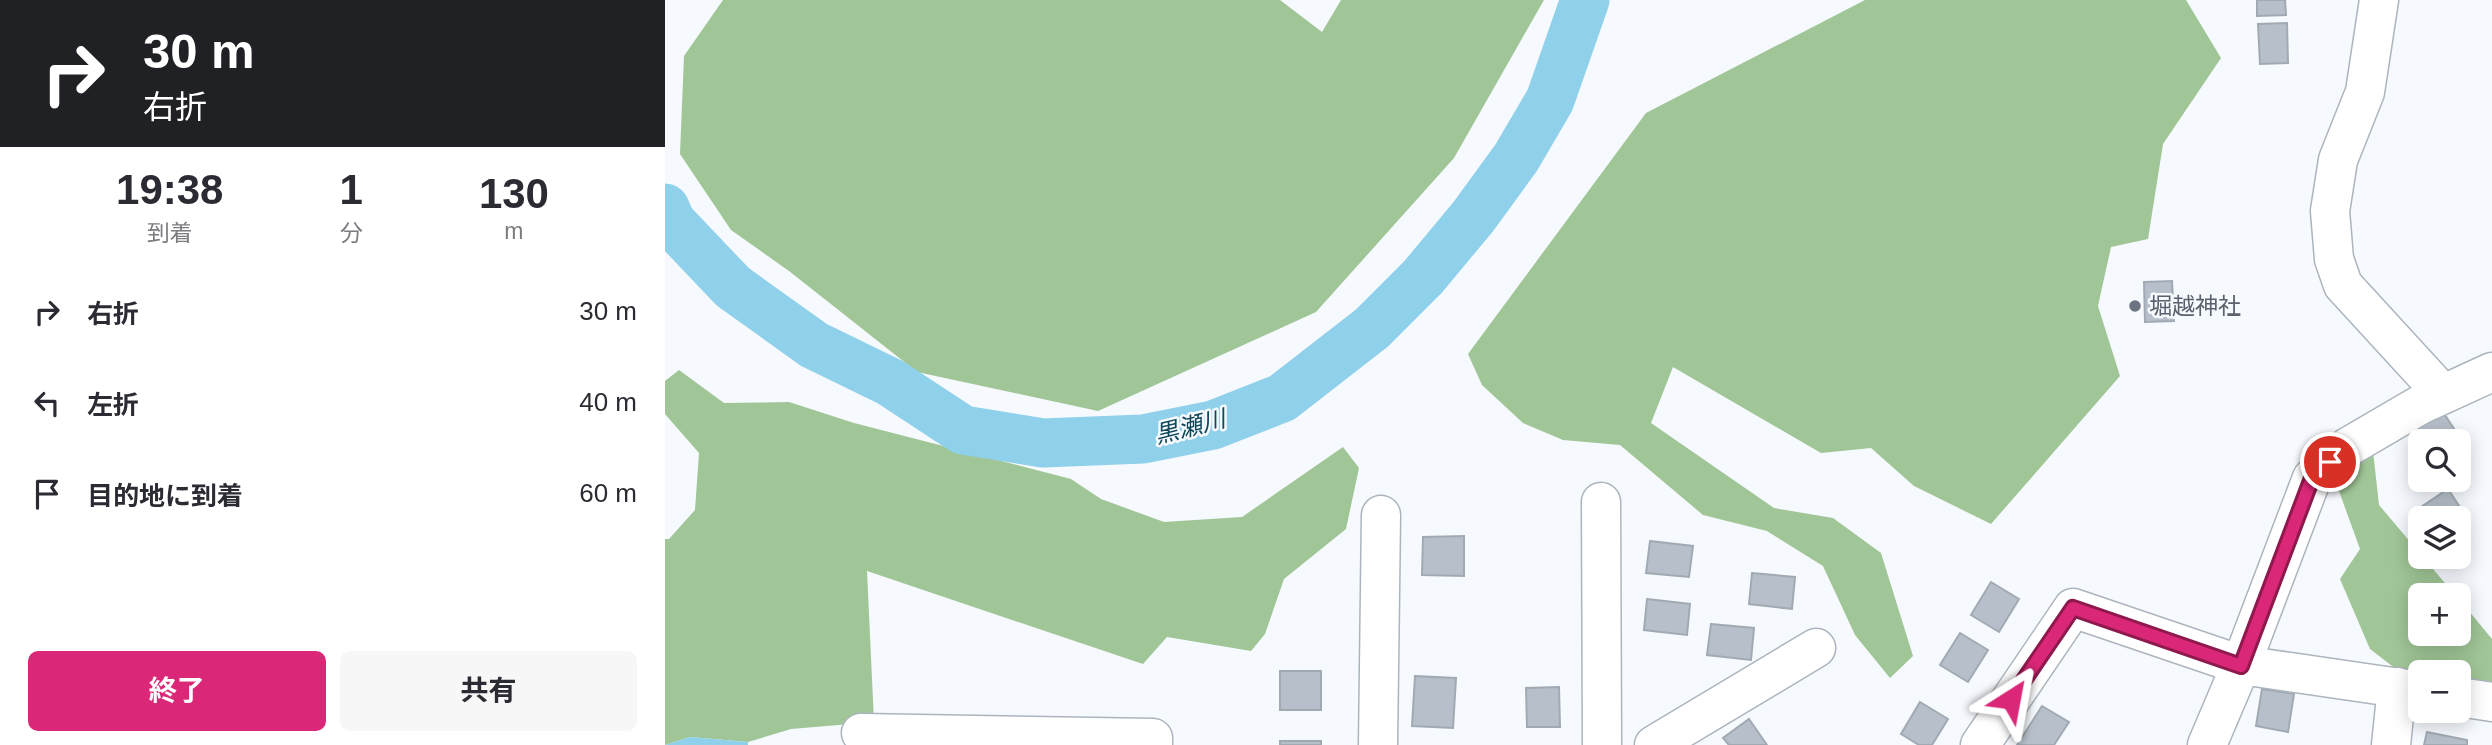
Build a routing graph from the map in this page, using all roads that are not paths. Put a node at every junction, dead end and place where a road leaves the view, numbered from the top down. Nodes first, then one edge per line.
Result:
1 (2379, 0) edge
2 (2492, 372) edge
3 (2443, 394) junction
4 (1601, 502) dead end
5 (1381, 515) dead end
6 (1817, 648) dead end
7 (2241, 666) junction
8 (2408, 689) edge
9 (2408, 692) edge
10 (2471, 699) edge
11 (2492, 702) edge
12 (861, 733) dead end
13 (1153, 745) edge
14 (1378, 745) edge
15 (1602, 745) edge
16 (1654, 745) edge
17 (1980, 745) edge
18 (2207, 745) edge
19 (2391, 745) edge

1 - 3 street
2 - 3 street
3 - 7 street
4 - 15 street
5 - 14 street
6 - 16 street
7 - 8 street
7 - 17 street
7 - 18 street
9 - 19 street
10 - 11 street
12 - 13 street

